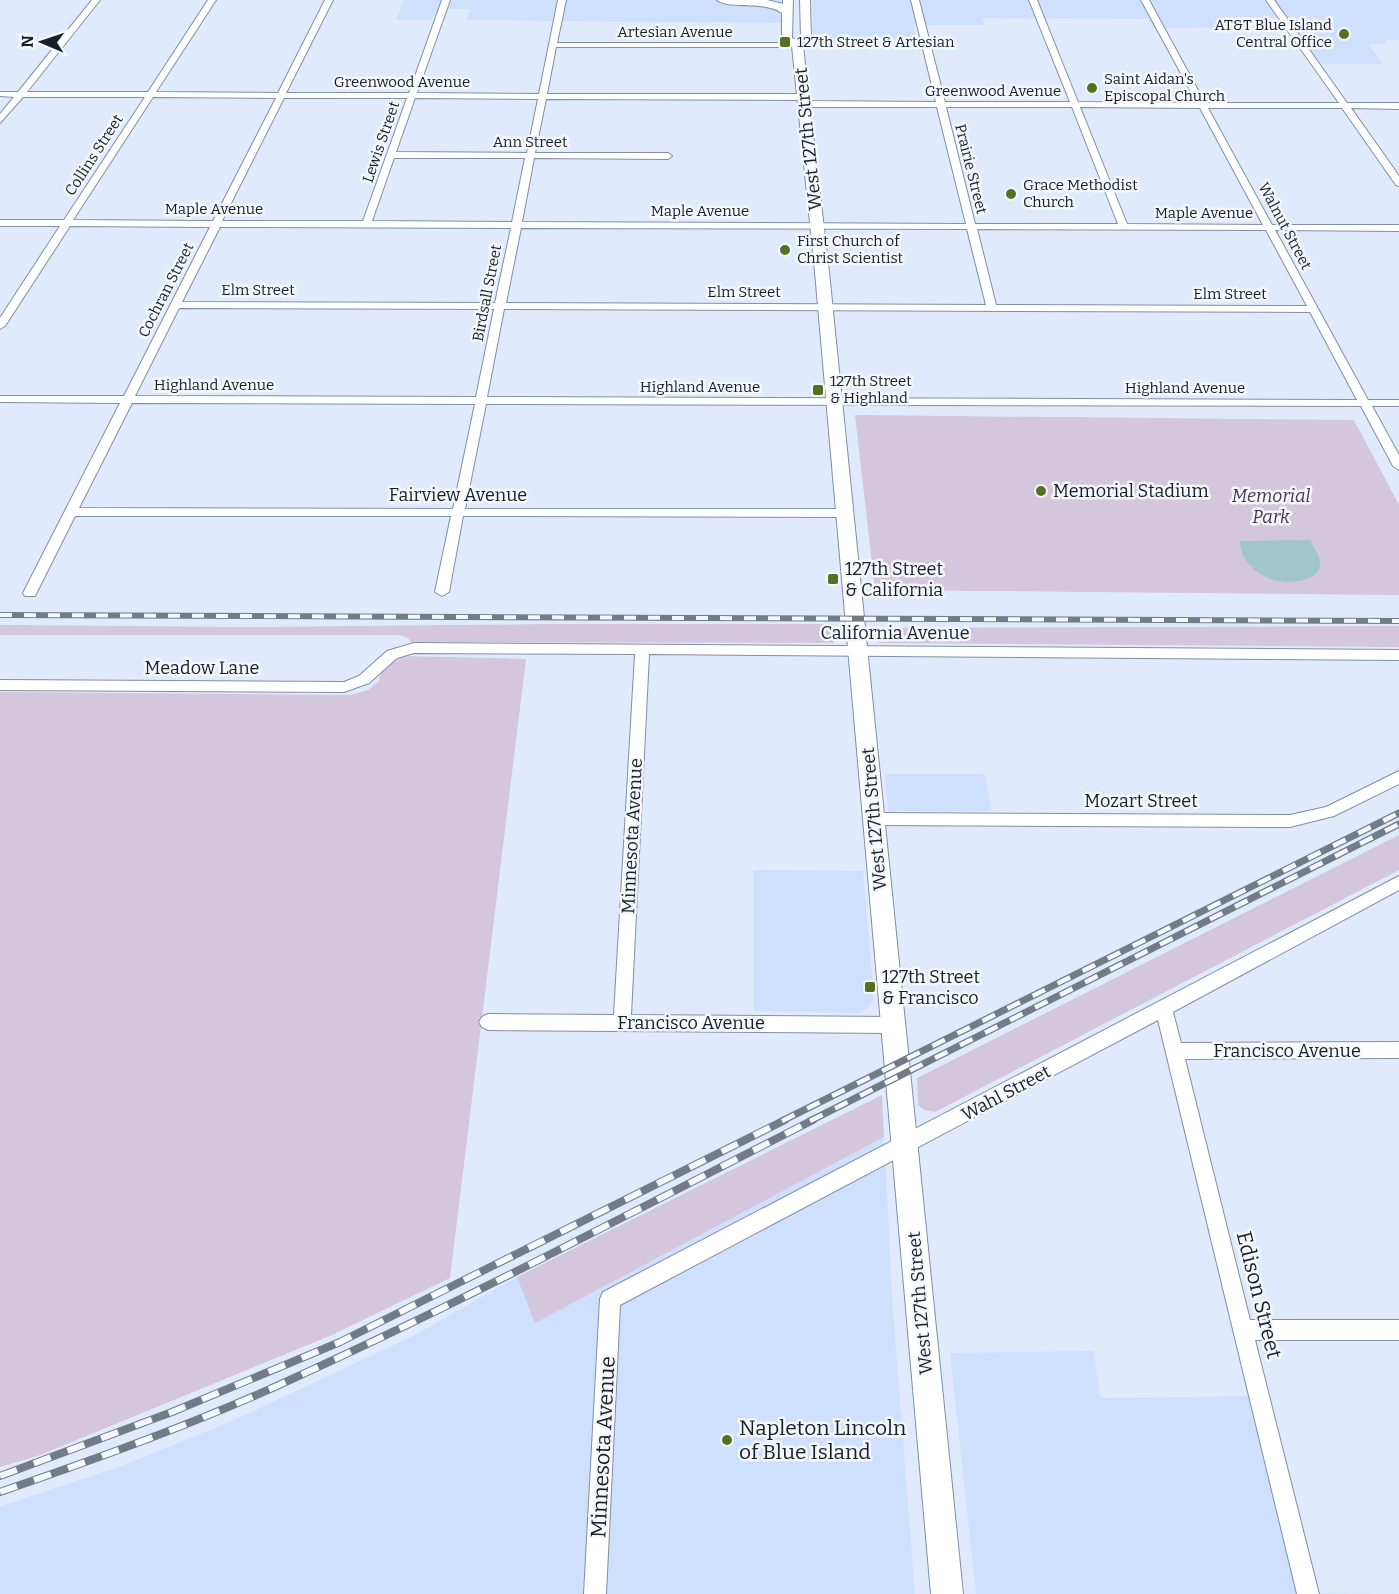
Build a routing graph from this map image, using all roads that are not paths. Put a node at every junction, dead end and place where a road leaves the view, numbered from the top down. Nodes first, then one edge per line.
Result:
1 (96, 0) edge
2 (212, 0) edge
3 (329, 0) edge
4 (446, 0) edge
5 (562, 0) edge
6 (722, 0) edge
7 (805, 0) edge
8 (915, 0) edge
9 (1033, 0) edge
10 (1146, 0) edge
11 (1270, 0) edge
12 (788, 5) edge
13 (553, 45) junction
14 (797, 45) junction
15 (0, 94) edge
16 (21, 94) junction
17 (151, 94) junction
18 (281, 95) junction
19 (412, 95) junction
20 (543, 96) junction
21 (803, 100) junction
22 (941, 104) junction
23 (1076, 105) junction
24 (1203, 105) junction
25 (1344, 106) junction
26 (1399, 106) edge
27 (0, 120) edge
28 (391, 155) junction
29 (530, 156) junction
30 (669, 156) dead end
31 (1399, 183) edge
32 (0, 223) edge
33 (67, 224) junction
34 (216, 224) junction
35 (366, 225) junction
36 (516, 225) junction
37 (817, 227) junction
38 (972, 227) junction
39 (1124, 228) junction
40 (1269, 228) junction
41 (1399, 228) edge
42 (176, 305) junction
43 (500, 306) junction
44 (825, 308) junction
45 (992, 309) junction
46 (1313, 309) junction
47 (0, 326) edge
48 (0, 399) edge
49 (128, 400) junction
50 (480, 401) junction
51 (835, 403) junction
52 (1364, 403) junction
53 (1399, 403) edge
54 (1399, 466) edge
55 (71, 512) junction
56 (458, 513) junction
57 (845, 513) junction
58 (442, 592) dead end
59 (30, 593) dead end
60 (642, 650) junction
61 (858, 651) junction
62 (391, 654) joint
63 (1399, 655) edge
64 (0, 685) edge
65 (1399, 777) edge
66 (874, 819) junction
67 (1399, 882) edge
68 (1163, 1007) junction
69 (488, 1022) dead end
70 (622, 1022) junction
71 (893, 1025) junction
72 (1399, 1050) edge
73 (1174, 1051) junction
74 (905, 1146) junction
75 (610, 1299) joint
76 (1243, 1330) junction
77 (1399, 1330) edge
78 (595, 1594) edge
79 (947, 1594) edge
80 (1308, 1594) edge

1 - 16 street
2 - 17 street, Collins Street
3 - 18 street, Cochran Street
4 - 19 street, Lewis Street
5 - 13 street, Birdsall Street
6 - 12 main road
7 - 14 main road, West 127th Street
8 - 22 street, Prairie Street
9 - 23 street
10 - 24 street, Walnut Street
11 - 25 street
12 - 14 main road, West 127th Street
13 - 14 street, Artesian Avenue
13 - 20 street, Birdsall Street
14 - 21 main road, West 127th Street
15 - 16 street, Greenwood Avenue
16 - 17 street, Greenwood Avenue
16 - 27 street
17 - 18 street, Greenwood Avenue
17 - 33 street, Collins Street
18 - 19 street, Greenwood Avenue
18 - 34 street, Cochran Street
19 - 20 street, Greenwood Avenue
19 - 28 street, Lewis Street
20 - 21 street, Greenwood Avenue
20 - 29 street, Birdsall Street
21 - 22 street, Greenwood Avenue
21 - 37 main road, West 127th Street
22 - 23 street, Greenwood Avenue
22 - 38 street, Prairie Street
23 - 24 street, Greenwood Avenue
23 - 39 street
24 - 25 street, Greenwood Avenue
24 - 40 street, Walnut Street
25 - 26 street, Greenwood Avenue
25 - 31 street
28 - 29 street, Ann Street
28 - 35 street, Lewis Street
29 - 30 street, Ann Street
29 - 36 street, Birdsall Street
32 - 33 street, Maple Avenue
33 - 34 street, Maple Avenue
33 - 47 street, Collins Street
34 - 35 street, Maple Avenue
34 - 42 street, Cochran Street
35 - 36 street, Maple Avenue
36 - 37 street, Maple Avenue
36 - 43 street, Birdsall Street
37 - 38 street, Maple Avenue
37 - 44 main road, West 127th Street
38 - 39 street, Maple Avenue
38 - 45 street, Prairie Street
39 - 40 street, Maple Avenue
40 - 41 street, Maple Avenue
40 - 46 street, Walnut Street
42 - 43 street, Elm Street
42 - 49 street, Cochran Street
43 - 44 street, Elm Street
43 - 50 street, Birdsall Street
44 - 45 street, Elm Street
44 - 51 main road, West 127th Street
45 - 46 street, Elm Street
46 - 52 street, Walnut Street
48 - 49 street, Highland Avenue
49 - 50 street, Highland Avenue
49 - 55 street, Cochran Street
50 - 51 street, Highland Avenue
50 - 56 street, Birdsall Street
51 - 52 street, Highland Avenue
51 - 57 main road, West 127th Street
52 - 53 street, Highland Avenue
52 - 54 street, Walnut Street
55 - 56 street, Fairview Avenue
55 - 59 street, Cochran Street
56 - 57 street, Fairview Avenue
56 - 58 street, Birdsall Street
57 - 61 main road, West 127th Street
60 - 61 street, California Avenue
60 - 62 street, California Avenue
60 - 70 street, Minnesota Avenue
61 - 63 street, California Avenue
61 - 66 main road, West 127th Street
62 - 64 street, Meadow Lane
65 - 66 street, Mozart Street
66 - 71 main road, West 127th Street
67 - 68 street, Wahl Street
68 - 73 street, Edison Street
68 - 74 street, Wahl Street
69 - 70 street, Francisco Avenue
70 - 71 street, Francisco Avenue
71 - 74 main road, West 127th Street
72 - 73 street, Francisco Avenue
73 - 76 street, Edison Street
74 - 75 street, Wahl Street
74 - 79 main road, West 127th Street
75 - 78 street, Minnesota Avenue
76 - 77 street
76 - 80 street, Edison Street

